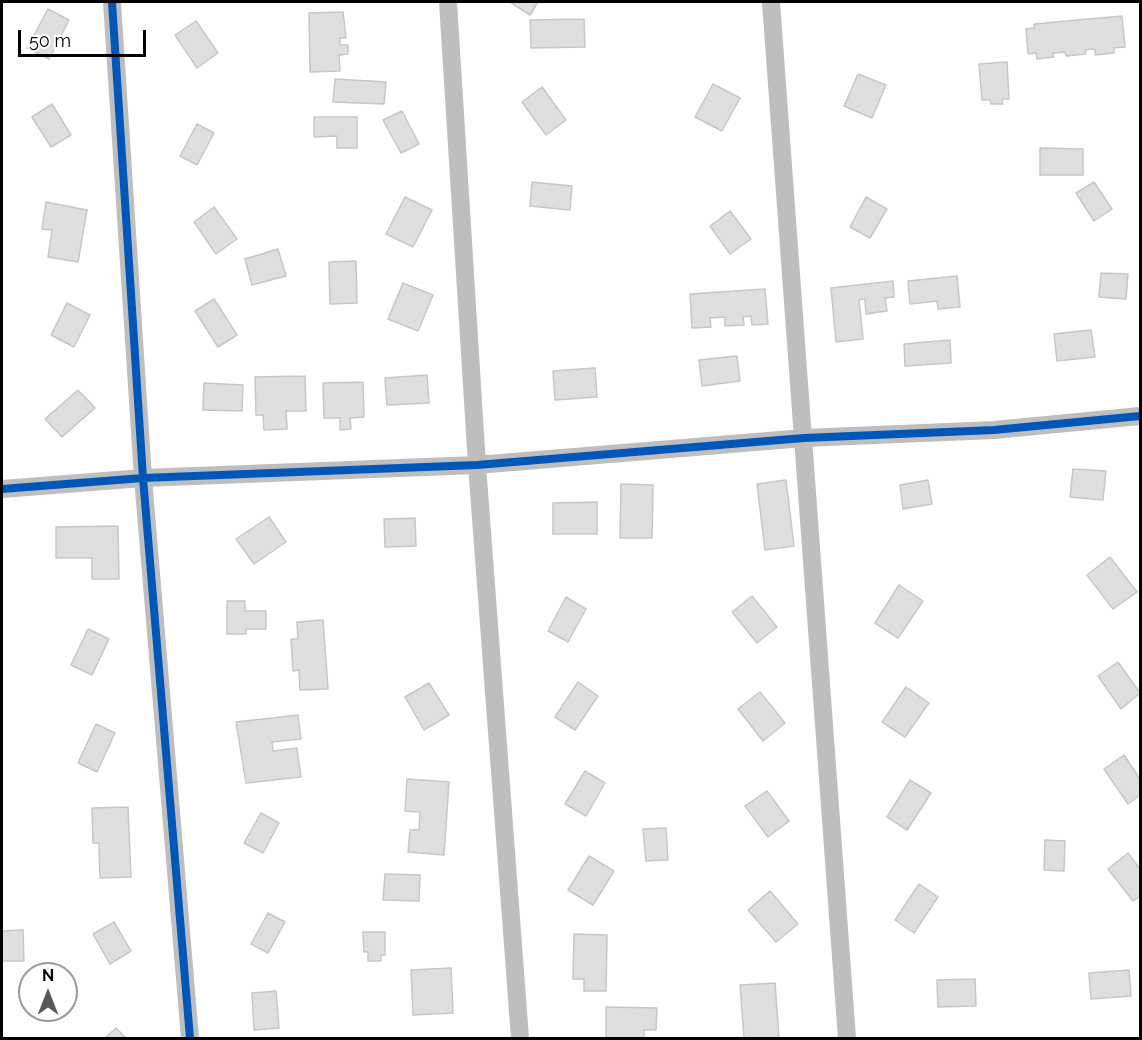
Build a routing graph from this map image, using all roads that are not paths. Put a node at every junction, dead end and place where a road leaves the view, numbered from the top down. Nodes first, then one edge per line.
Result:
1 (112, 2) edge
2 (448, 2) edge
3 (771, 2) edge
4 (1140, 416) edge
5 (804, 438) junction
6 (477, 465) junction
7 (143, 478) junction
8 (2, 489) edge
9 (190, 1038) edge
10 (520, 1038) edge
11 (847, 1038) edge

1 - 7 street
2 - 6 street
3 - 5 street
4 - 5 street
5 - 6 street
5 - 11 street
6 - 7 street
6 - 10 street
7 - 8 street
7 - 9 street

